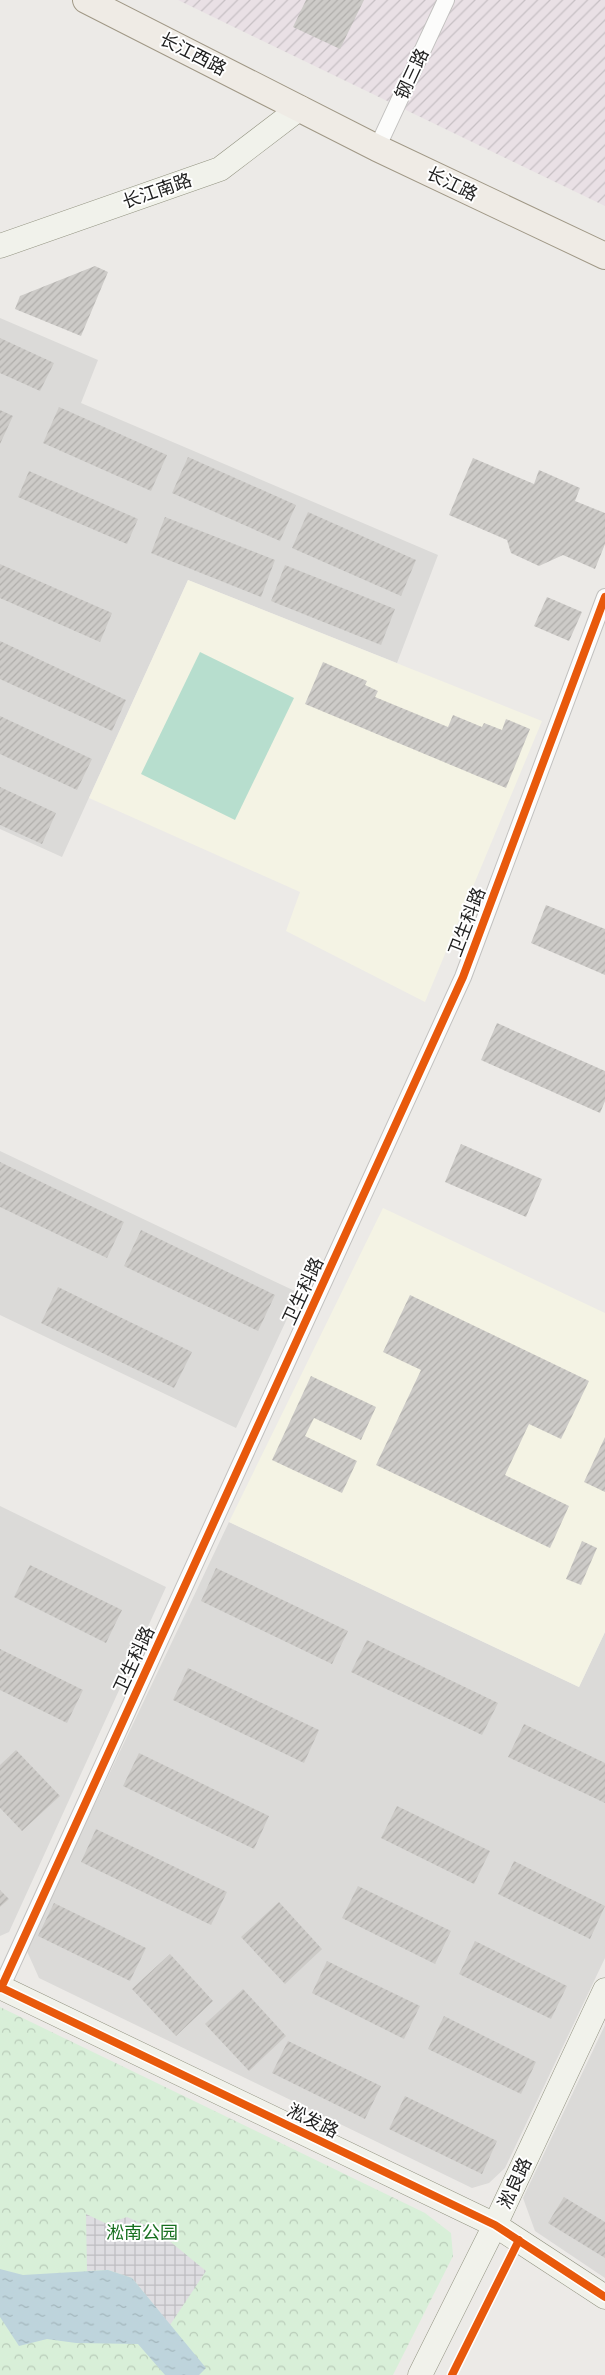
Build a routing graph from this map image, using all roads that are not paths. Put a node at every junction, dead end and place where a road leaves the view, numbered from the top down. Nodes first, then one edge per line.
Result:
1 (86, 0) edge
2 (446, 0) edge
3 (300, 108) junction
4 (377, 148) junction
5 (0, 246) edge
6 (602, 256) edge
7 (605, 596) edge
8 (1, 1987) edge
9 (605, 1990) edge
10 (495, 2224) junction
11 (605, 2297) edge
12 (420, 2375) edge

1 - 3 main road, 长江西路
2 - 4 street, 钢三路
3 - 4 main road, 长江路
3 - 5 street, 长江南路
4 - 6 main road, 长江路
7 - 8 street, 卫生科路
8 - 10 street, 淞发路
9 - 10 street, 淞良路
10 - 11 street, 淞发路
10 - 12 street, 淞良路

